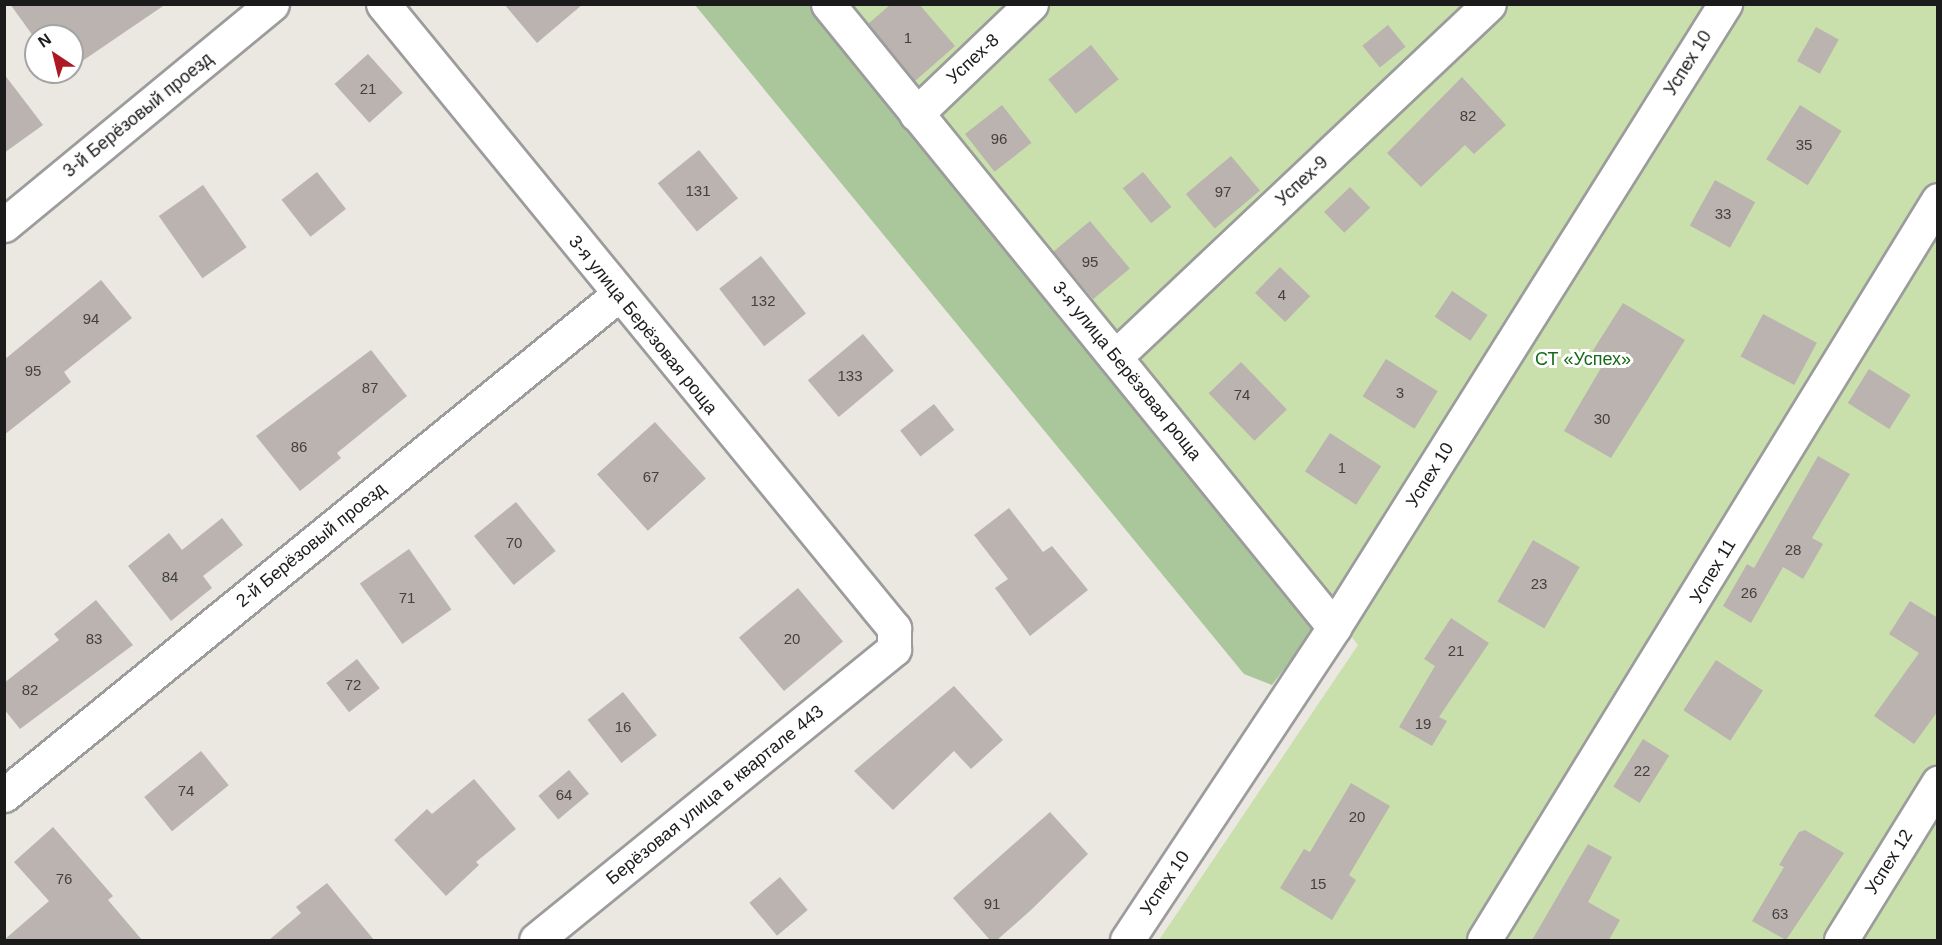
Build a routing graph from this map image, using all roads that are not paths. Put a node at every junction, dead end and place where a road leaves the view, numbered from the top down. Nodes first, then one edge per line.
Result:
1 (272, 4) edge
2 (382, 4) edge
3 (828, 4) edge
4 (1031, 4) edge
5 (1489, 4) edge
6 (1725, 4) edge
7 (916, 114) junction
8 (1938, 200) edge
9 (4, 225) edge
10 (618, 295) junction
11 (1115, 357) junction
12 (1334, 627) junction
13 (894, 649) joint
14 (1938, 783) edge
15 (4, 795) edge
16 (536, 940) edge
17 (1127, 940) edge
18 (1484, 940) edge
19 (1841, 940) edge

1 - 9 street, 3-й Берёзовый проезд
2 - 10 street, 3-я улица Берёзовая роща
3 - 7 street, 3-я улица Берёзовая роща
4 - 7 street, Успех-8
5 - 11 street, Успех-9
6 - 12 street, Успех 10
7 - 11 street, 3-я улица Берёзовая роща
8 - 18 street, Успех 11
10 - 13 street, 3-я улица Берёзовая роща
10 - 15 street, 2-й Берёзовый проезд
11 - 12 street, 3-я улица Берёзовая роща
12 - 17 street, Успех 10
13 - 16 street, Берёзовая улица в квартале 443
14 - 19 street, Успех 12

